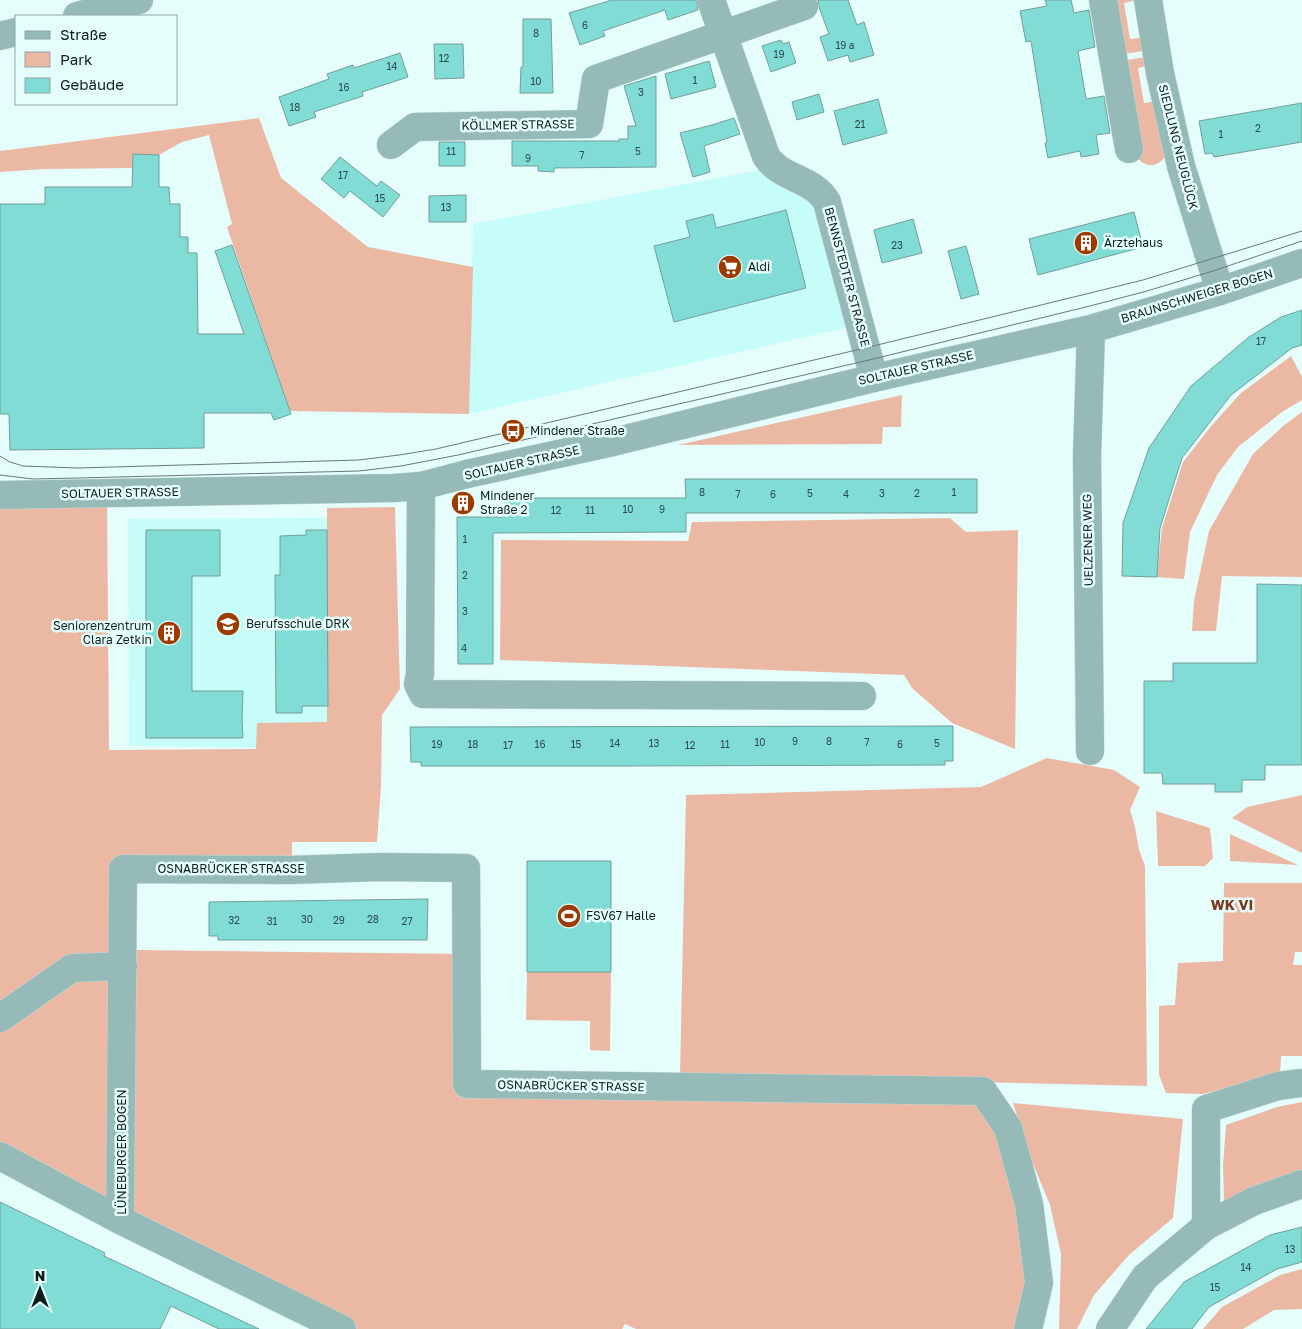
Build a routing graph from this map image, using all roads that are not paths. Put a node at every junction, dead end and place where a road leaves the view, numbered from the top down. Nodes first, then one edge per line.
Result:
1 (139, 0) edge
2 (711, 0) edge
3 (1102, 0) edge
4 (1148, 0) edge
5 (804, 6) dead end
6 (81, 15) edge
7 (15, 32) edge
8 (724, 35) junction
9 (0, 36) edge
10 (391, 145) dead end
11 (1129, 149) dead end
12 (1302, 263) edge
13 (1220, 291) junction
14 (1091, 328) junction
15 (874, 378) junction
16 (421, 486) junction
17 (0, 495) edge
18 (862, 696) dead end
19 (1090, 752) dead end
20 (124, 869) joint
21 (123, 966) junction
22 (0, 1018) edge
23 (1302, 1083) edge
24 (0, 1156) edge
25 (1302, 1184) edge
26 (120, 1220) junction
27 (1206, 1226) junction
28 (342, 1329) edge
29 (1028, 1329) edge
30 (1110, 1329) edge

1 - 6 street
2 - 8 street, BENNSTEDTER STRASSE
3 - 11 street
4 - 13 street, SIEDLUNG NEUGLÜCK
5 - 8 street
7 - 9 street
8 - 10 street, KÖLLMER STRASSE
8 - 15 street, BENNSTEDTER STRASSE
12 - 13 street, BRAUNSCHWEIGER BOGEN
13 - 14 street, BRAUNSCHWEIGER BOGEN
14 - 15 street, SOLTAUER STRASSE
14 - 19 street, UELZENER WEG
15 - 16 street, SOLTAUER STRASSE
16 - 17 street, SOLTAUER STRASSE
16 - 18 street
20 - 21 street, LÜNEBURGER BOGEN
20 - 29 street, OSNABRÜCKER STRASSE
21 - 22 street
21 - 26 street, LÜNEBURGER BOGEN
23 - 27 street
24 - 26 street
25 - 27 street
26 - 28 street, LÜNEBURGER BOGEN
27 - 30 street

